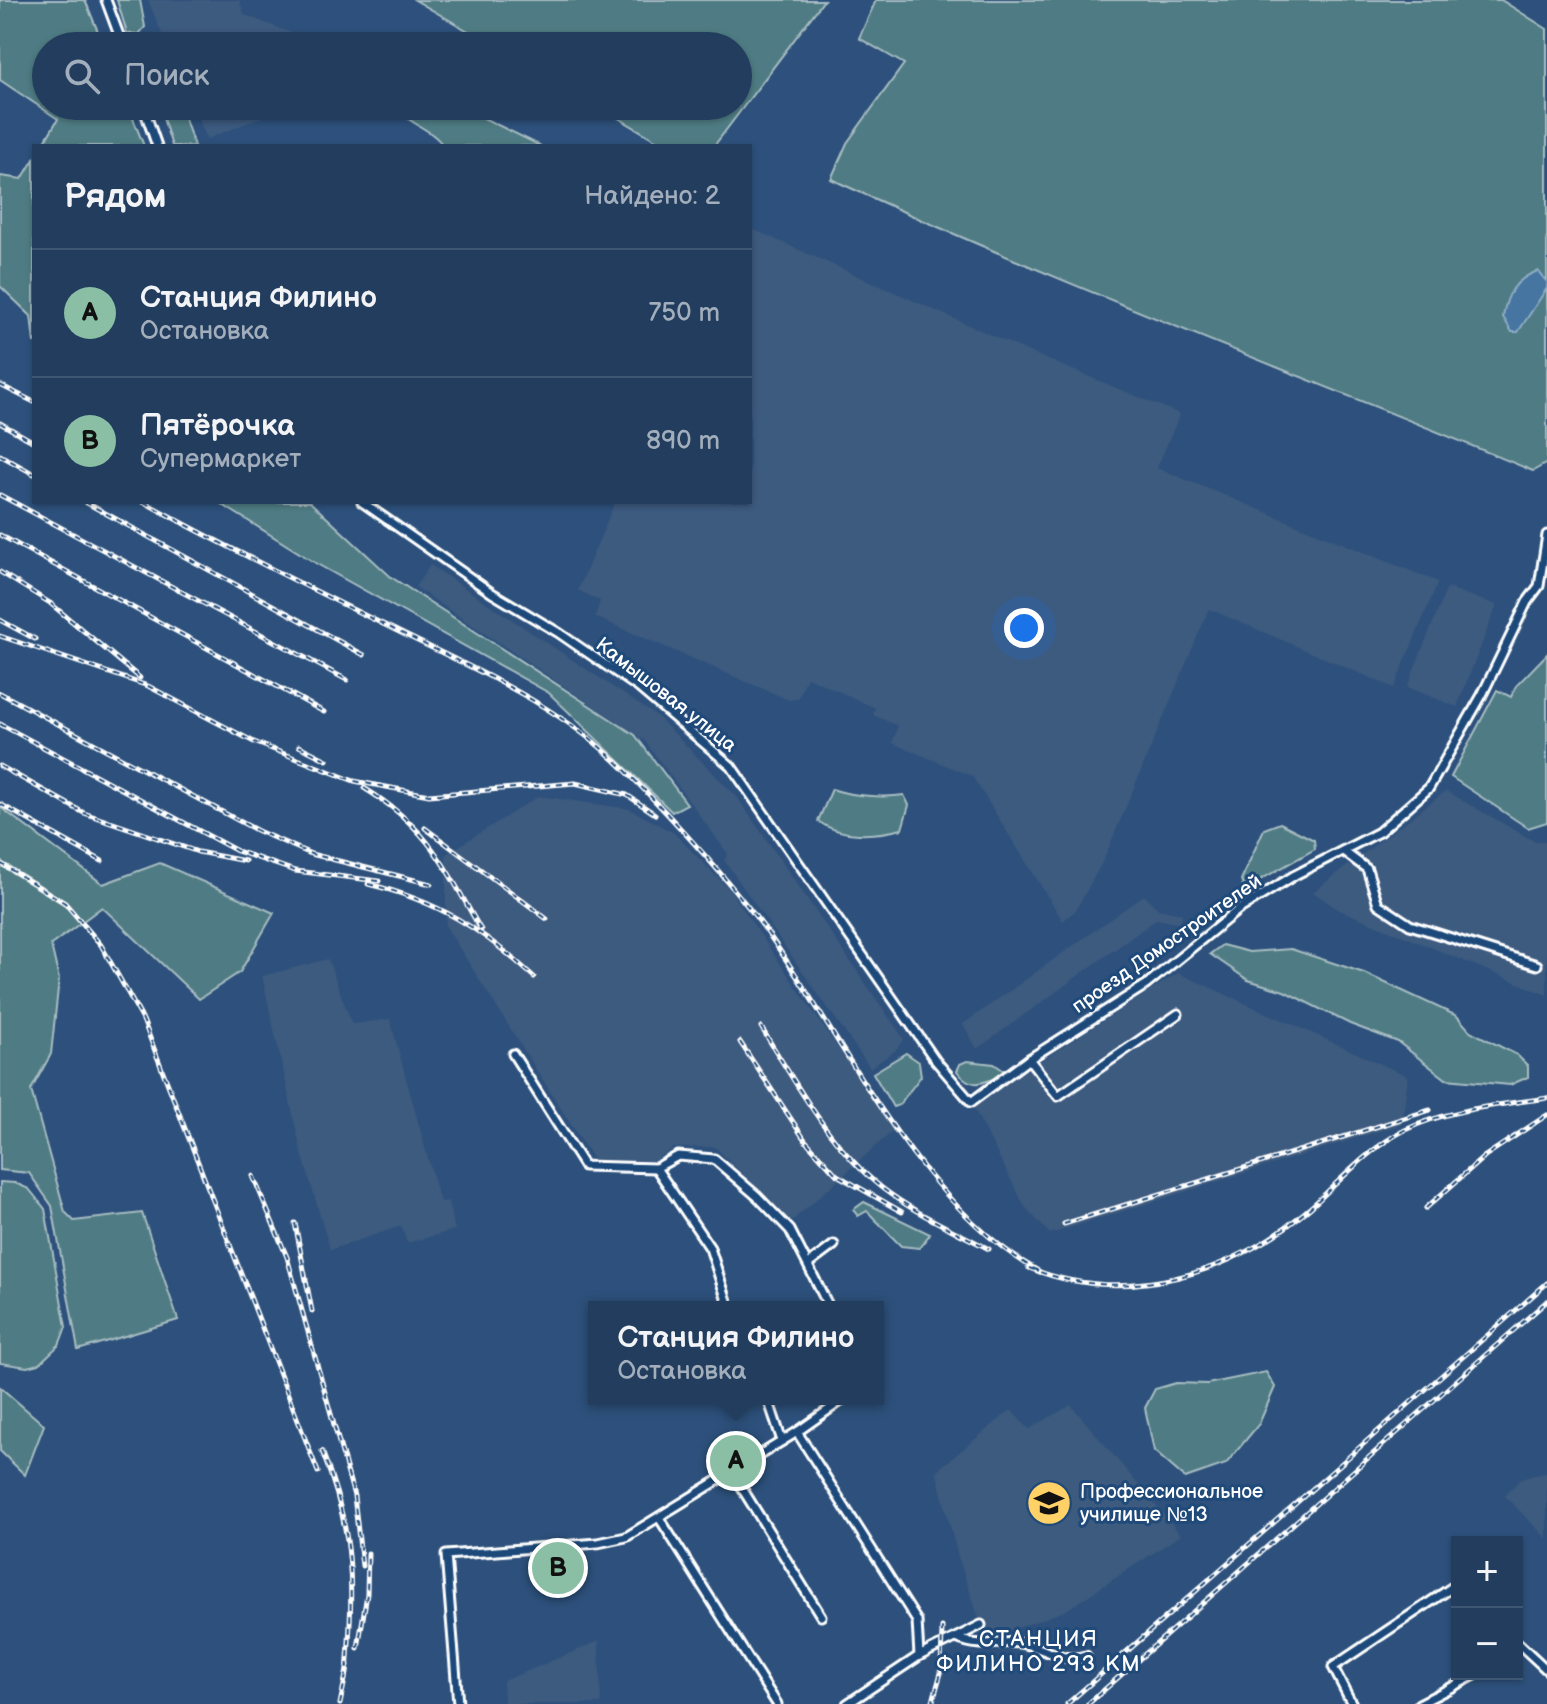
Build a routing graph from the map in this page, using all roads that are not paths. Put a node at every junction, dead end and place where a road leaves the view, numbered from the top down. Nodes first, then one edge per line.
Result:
1 (106, 0) edge
2 (118, 32) edge
3 (148, 120) edge
4 (156, 144) edge
5 (365, 504) edge
6 (1547, 535) edge
7 (1343, 851) junction
8 (1537, 965) dead end
9 (1178, 1014) dead end
10 (513, 1054) dead end
11 (1029, 1059) junction
12 (971, 1102) joint
13 (656, 1168) junction
14 (834, 1245) dead end
15 (810, 1263) junction
16 (727, 1301) edge
17 (826, 1301) edge
18 (770, 1405) edge
19 (835, 1405) edge
20 (797, 1432) junction
21 (782, 1441) junction
22 (732, 1472) junction
23 (660, 1519) junction
24 (1451, 1588) edge
25 (821, 1616) dead end
26 (981, 1625) dead end
27 (956, 1638) junction
28 (1523, 1653) edge
29 (919, 1656) junction
30 (1086, 1656) dead end
31 (1547, 1670) edge
32 (1465, 1680) edge
33 (458, 1704) edge
34 (777, 1704) edge
35 (847, 1704) edge
36 (1352, 1704) edge
37 (1419, 1704) edge

1 - 2 street
3 - 4 street
5 - 12 street, Камышовая улица
6 - 7 street, проезд Домостроителей
7 - 8 street
7 - 11 street, проезд Домостроителей
9 - 11 street
10 - 13 street
11 - 12 street, проезд Домостроителей
13 - 15 street
13 - 16 street
14 - 15 street
15 - 17 street
18 - 21 street
19 - 20 street
20 - 21 street
20 - 29 street
21 - 22 street
22 - 23 street
22 - 25 street
23 - 33 street
23 - 34 street
24 - 36 street
26 - 27 street
27 - 29 street
27 - 30 street
28 - 31 street
29 - 35 street
32 - 37 street

